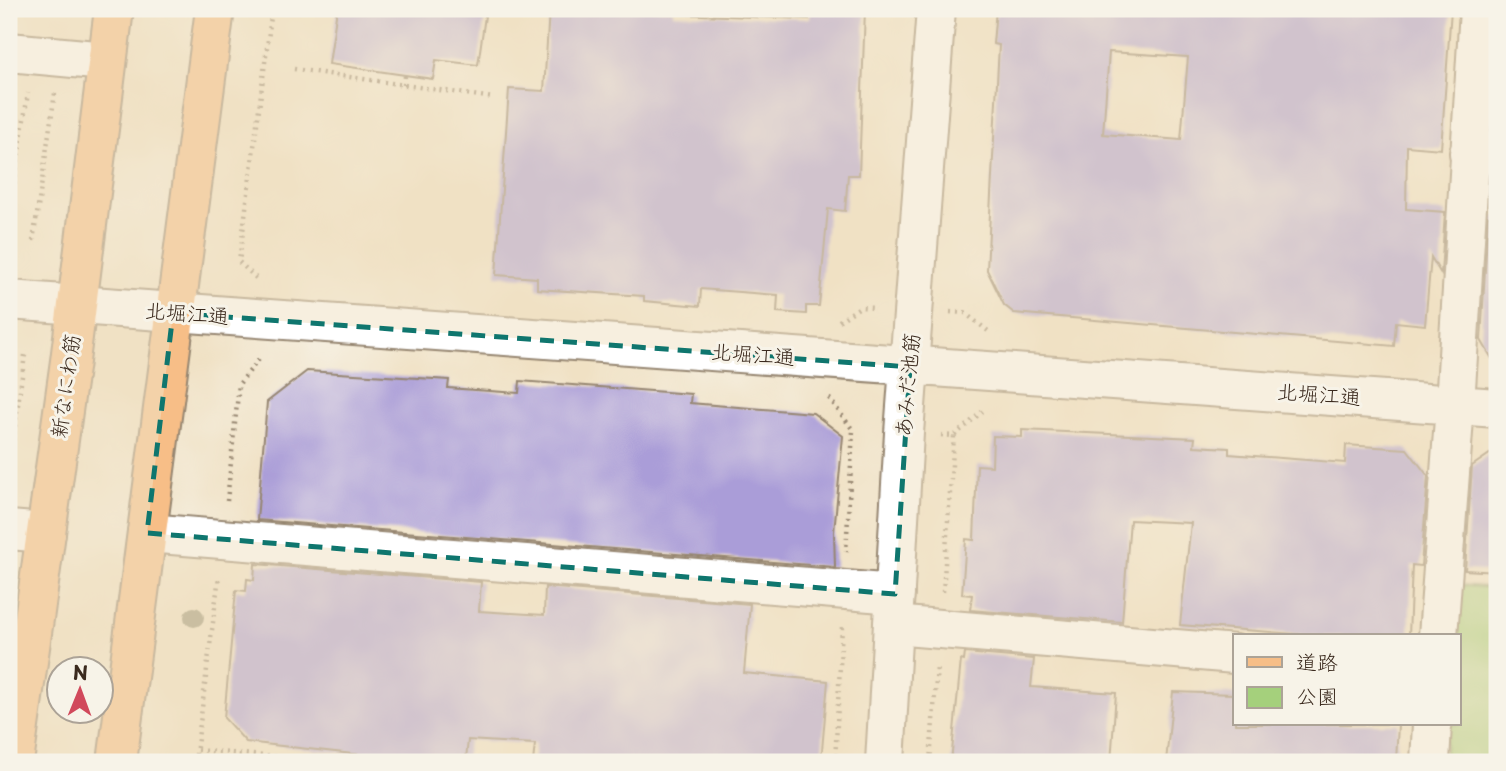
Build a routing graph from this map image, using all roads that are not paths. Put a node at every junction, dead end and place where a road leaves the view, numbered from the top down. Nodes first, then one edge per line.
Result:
1 (114, 9) edge
2 (215, 9) edge
3 (936, 9) edge
4 (1479, 9) edge
5 (34, 55) edge
6 (106, 61) junction
7 (1483, 154) edge
8 (9, 300) edge
9 (77, 306) junction
10 (173, 313) junction
11 (910, 366) junction
12 (1455, 405) junction
13 (1497, 408) edge
14 (27, 532) edge
15 (147, 533) junction
16 (894, 610) junction
17 (1438, 634) edge
18 (1233, 654) edge
19 (1432, 726) edge
20 (14, 762) edge
21 (117, 762) edge
22 (885, 762) edge
23 (1430, 762) edge

1 - 6 main road, 新なにわ筋
2 - 10 main road
3 - 11 street, あみだ池筋
4 - 7 street
5 - 6 street
6 - 9 main road, 新なにわ筋
7 - 12 street
8 - 9 street, 北堀江通
9 - 10 street, 北堀江通
9 - 14 main road, 新なにわ筋
10 - 11 street, 北堀江通
10 - 15 main road
11 - 12 street, 北堀江通
11 - 16 street, あみだ池筋
12 - 13 street, 北堀江通
12 - 17 street
14 - 20 main road, 新なにわ筋
15 - 16 street
15 - 21 main road
16 - 18 street
16 - 22 street, あみだ池筋
19 - 23 street

